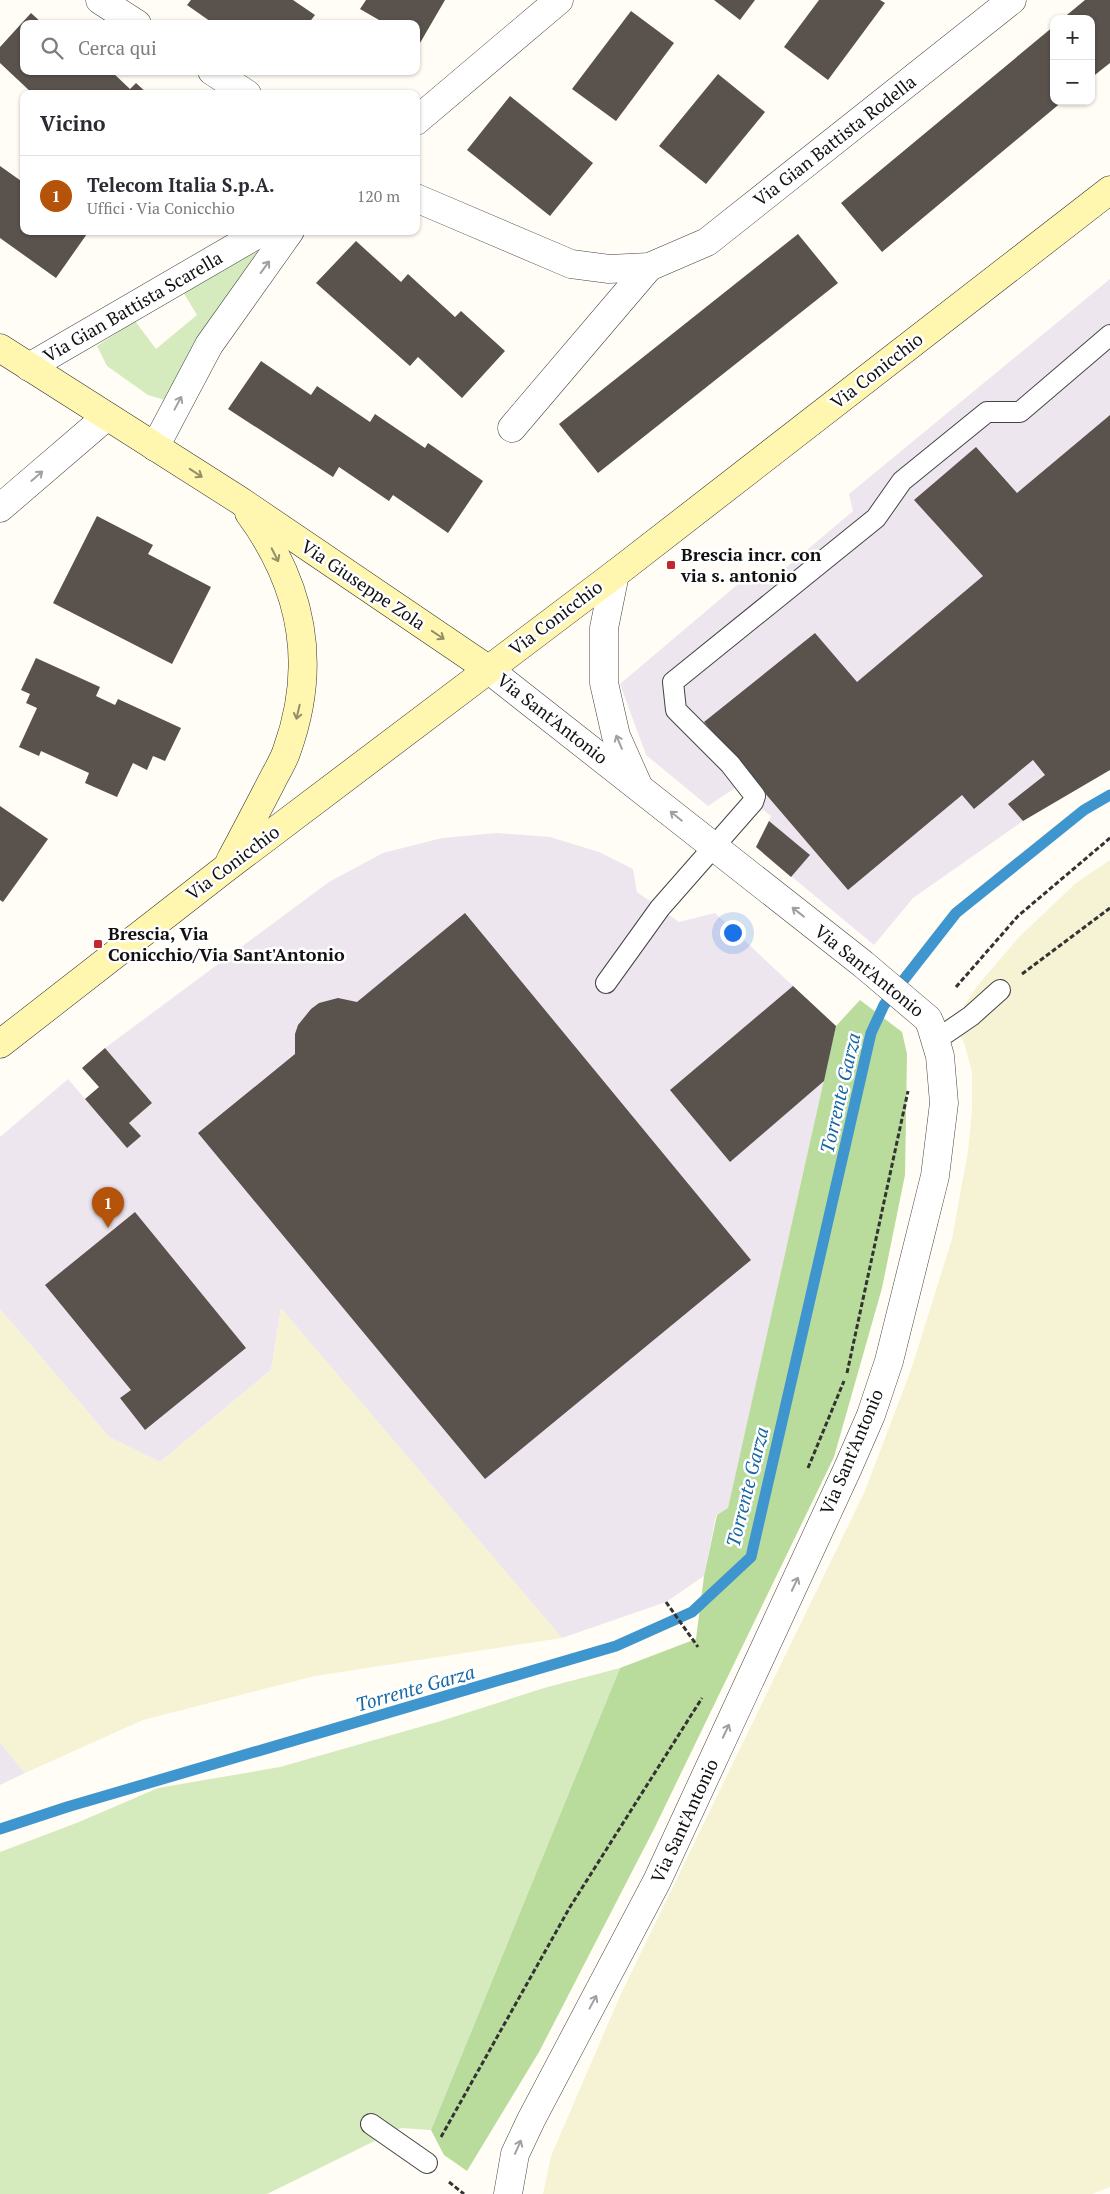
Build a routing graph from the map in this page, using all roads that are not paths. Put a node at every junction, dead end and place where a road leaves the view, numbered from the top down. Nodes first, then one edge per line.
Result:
1 (100, 0) edge
2 (559, 0) edge
3 (1012, 0) edge
4 (131, 20) edge
5 (218, 75) edge
6 (242, 90) edge
7 (420, 118) edge
8 (1110, 190) edge
9 (420, 200) edge
10 (256, 235) edge
11 (287, 235) edge
12 (649, 267) junction
13 (1110, 335) edge
14 (0, 348) edge
15 (29, 367) junction
16 (106, 417) junction
17 (512, 428) dead end
18 (155, 447) junction
19 (239, 500) junction
20 (0, 508) edge
21 (615, 574) junction
22 (488, 669) junction
23 (639, 786) junction
24 (713, 846) junction
25 (226, 868) junction
26 (606, 983) dead end
27 (1000, 990) road end
28 (932, 1028) junction
29 (0, 1044) edge
30 (371, 2124) dead end
31 (427, 2163) road end
32 (508, 2194) edge

1 - 4 street
2 - 7 street
3 - 12 street, Via Gian Battista Rodella
5 - 6 street
8 - 21 main road, Via Conicchio
9 - 12 street, Via Gian Battista Rodella
10 - 15 street, Via Gian Battista Scarella
18 -> 11 street
12 - 17 street, Via Gian Battista Rodella
13 - 24 lane
14 - 15 main road, Via Giuseppe Zola
15 - 16 main road, Via Giuseppe Zola
16 - 18 main road, Via Giuseppe Zola
20 -> 16 street
18 -> 19 main road, Via Giuseppe Zola
19 -> 22 main road, Via Giuseppe Zola
19 -> 25 main road, Via Giuseppe Zola
21 - 22 main road, Via Conicchio
23 -> 21 street, Via Sant'Antonio
22 - 23 street, Via Sant'Antonio
22 - 25 main road, Via Conicchio
24 -> 23 street, Via Sant'Antonio
24 - 26 lane
28 -> 24 street, Via Sant'Antonio
25 - 29 main road, Via Conicchio
27 - 28 lane
32 -> 28 street, Via Sant'Antonio
30 - 31 lane

